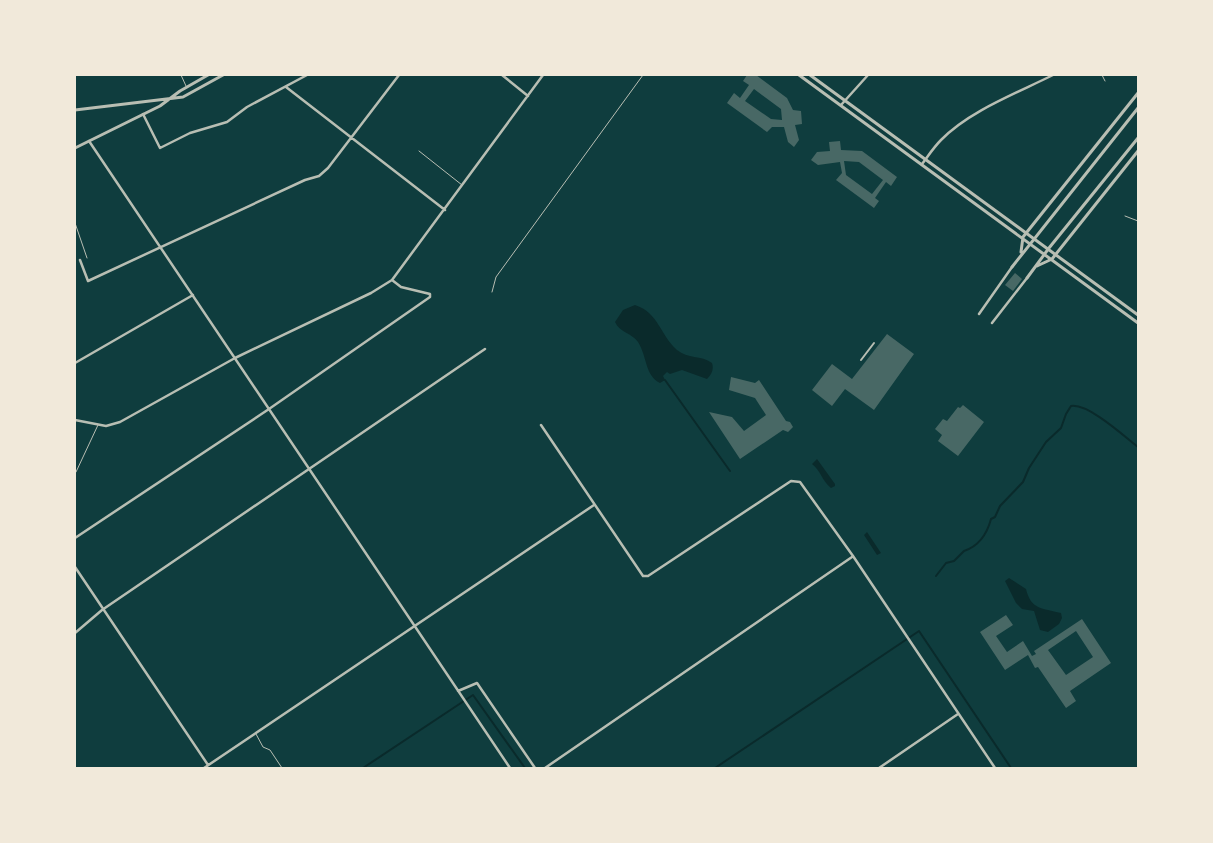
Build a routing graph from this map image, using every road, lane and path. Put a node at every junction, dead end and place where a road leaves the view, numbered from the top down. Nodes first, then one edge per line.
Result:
1 (182, 75) edge
2 (208, 75) edge
3 (223, 75) edge
4 (307, 75) edge
5 (399, 75) edge
6 (502, 75) edge
7 (543, 75) edge
8 (642, 75) edge
9 (799, 75) edge
10 (810, 75) edge
11 (868, 75) edge
12 (1053, 75) edge
13 (1102, 75) edge
14 (1105, 81) dead end
15 (186, 87) junction
16 (286, 87) junction
17 (189, 93) junction
18 (1138, 93) edge
19 (528, 96) junction
20 (170, 99) junction
21 (846, 100) junction
22 (841, 105) junction
23 (1138, 108) edge
24 (75, 110) edge
25 (143, 114) junction
26 (351, 138) junction
27 (1138, 138) edge
28 (90, 141) junction
29 (75, 148) edge
30 (419, 152) dead end
31 (1138, 152) edge
32 (926, 159) junction
33 (922, 164) junction
34 (463, 185) junction
35 (445, 210) junction
36 (1125, 216) dead end
37 (1138, 221) edge
38 (75, 223) edge
39 (1026, 232) junction
40 (1023, 237) junction
41 (1034, 237) junction
42 (1030, 242) junction
43 (160, 246) junction
44 (1049, 248) junction
45 (1021, 253) junction
46 (1045, 253) junction
47 (1056, 253) junction
48 (88, 258) dead end
49 (1052, 259) junction
50 (80, 260) dead end
51 (1036, 266) junction
52 (1012, 267) joint
53 (1027, 278) joint
54 (392, 280) junction
55 (492, 292) dead end
56 (193, 296) junction
57 (979, 314) dead end
58 (1138, 315) edge
59 (992, 323) dead end
60 (1138, 323) edge
61 (874, 343) dead end
62 (485, 349) dead end
63 (235, 358) junction
64 (861, 360) dead end
65 (75, 363) edge
66 (269, 409) junction
67 (75, 420) edge
68 (98, 425) junction
69 (541, 425) dead end
70 (309, 469) junction
71 (76, 472) dead end
72 (594, 505) junction
73 (75, 538) edge
74 (853, 556) junction
75 (75, 567) edge
76 (102, 610) junction
77 (414, 626) junction
78 (75, 633) edge
79 (458, 692) junction
80 (958, 714) junction
81 (256, 733) junction
82 (208, 765) junction
83 (204, 768) edge
84 (282, 768) edge
85 (510, 768) edge
86 (535, 768) edge
87 (544, 768) edge
88 (879, 768) edge
89 (995, 768) edge

1 - 15 lane
2 - 15 street
3 - 17 street
4 - 16 street
5 - 26 street
6 - 19 street
7 - 19 street
8 - 55 lane
9 - 22 street
10 - 21 street
11 - 21 street
12 - 32 street
13 - 14 lane
15 - 17 lane
15 - 20 street
16 - 25 street
16 - 26 street
17 - 20 street
18 - 39 street
19 - 34 street
20 - 24 street
20 - 25 street
21 - 22 street
21 - 32 street
22 - 33 street
23 - 41 street
25 - 28 street
26 - 35 street
26 - 43 street
27 - 44 street
28 - 29 street
28 - 43 street
30 - 34 lane
31 - 47 street
32 - 33 street
32 - 39 street
33 - 40 street
34 - 35 street
35 - 54 street
36 - 37 lane
38 - 48 lane
39 - 40 street
39 - 41 street
40 - 42 street
40 - 45 street
41 - 42 street
41 - 44 street
42 - 45 street
42 - 46 street
43 - 50 street
43 - 56 street
44 - 46 street
44 - 47 street
45 - 52 street
46 - 49 street
46 - 51 street
47 - 49 street
47 - 58 street
49 - 51 street
49 - 60 street
51 - 53 street
52 - 57 street
53 - 59 street
54 - 63 street
54 - 66 street
56 - 63 street
56 - 65 street
61 - 64 street
62 - 70 street
63 - 66 street
63 - 68 street
66 - 70 street
66 - 73 street
67 - 68 street
68 - 71 lane
69 - 72 street
70 - 76 street
70 - 77 street
72 - 74 street
72 - 77 street
74 - 80 street
74 - 87 street
75 - 76 street
76 - 78 street
76 - 82 street
77 - 79 street
77 - 81 street
79 - 85 street
79 - 86 street
80 - 88 street
80 - 89 street
81 - 82 street
81 - 84 lane
82 - 83 street

